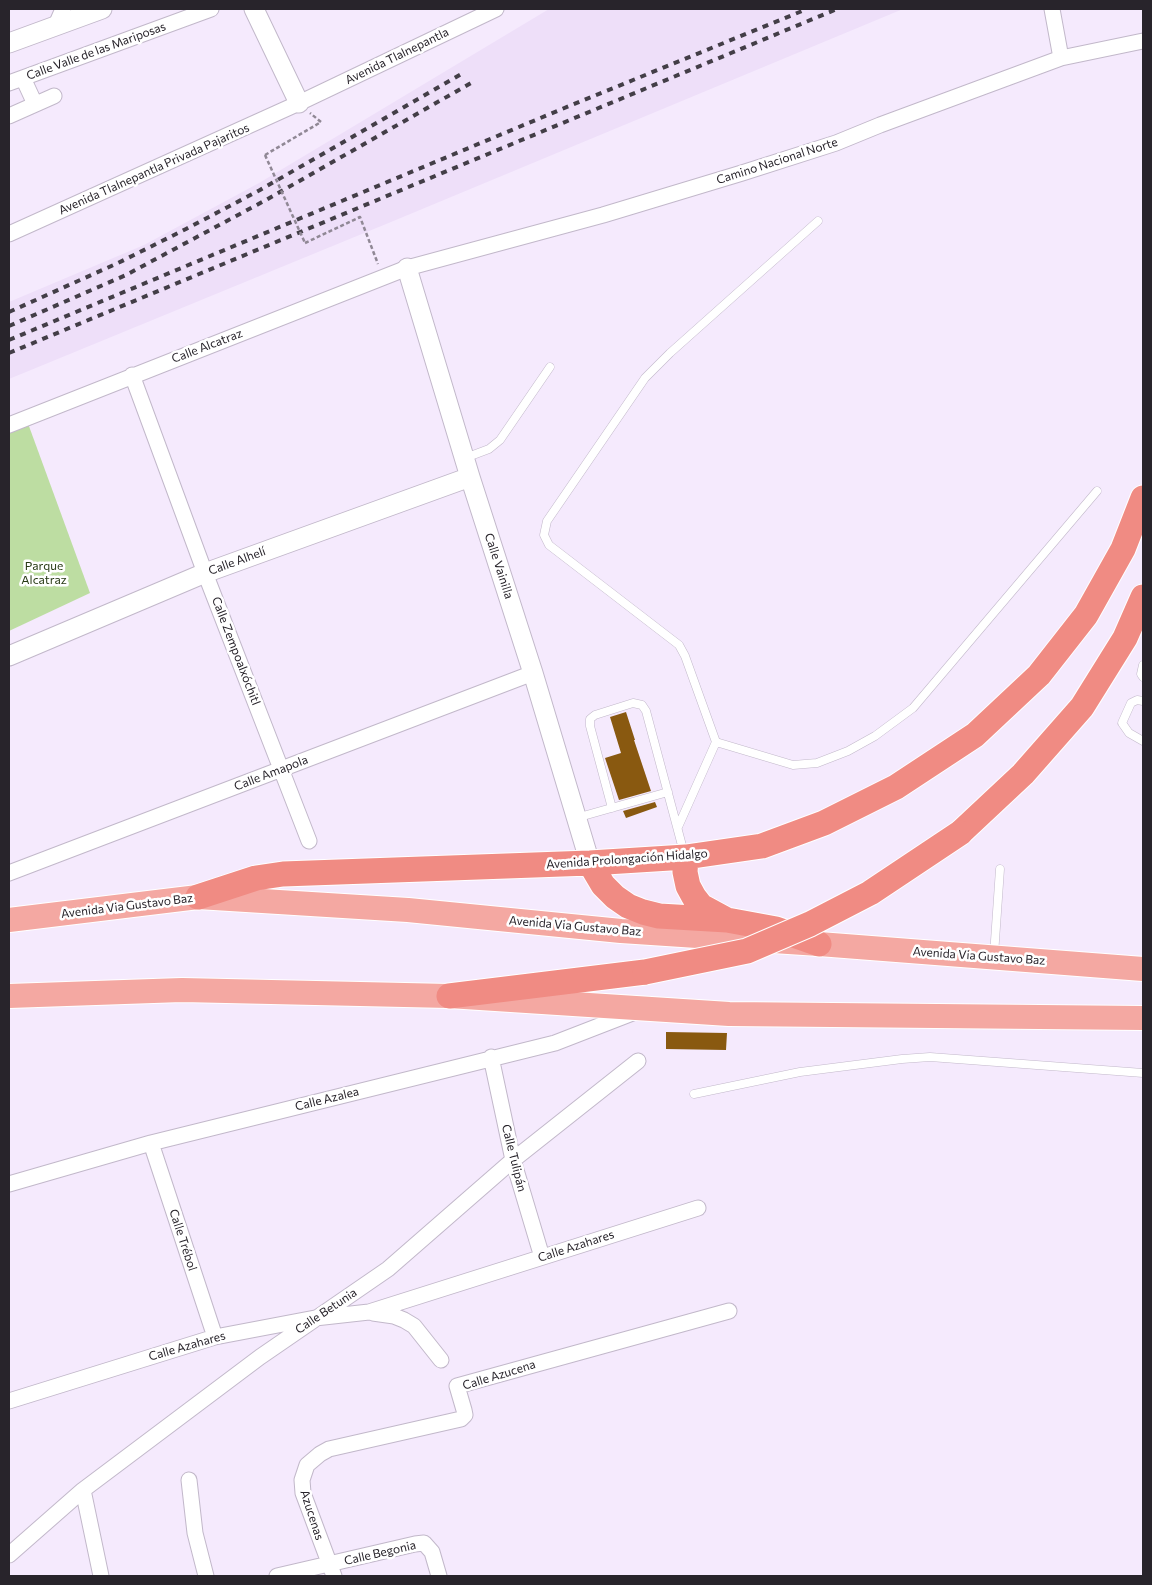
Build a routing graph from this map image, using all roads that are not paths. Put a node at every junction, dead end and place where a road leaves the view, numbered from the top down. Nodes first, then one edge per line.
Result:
1 (102, 9) edge
2 (211, 9) edge
3 (254, 9) edge
4 (496, 9) edge
5 (1052, 9) edge
6 (60, 17) edge
7 (1143, 41) edge
8 (9, 43) edge
9 (1061, 58) junction
10 (23, 78) junction
11 (9, 83) edge
12 (54, 96) dead end
13 (299, 103) junction
14 (35, 104) junction
15 (9, 116) edge
16 (818, 221) dead end
17 (9, 234) edge
18 (407, 268) junction
19 (550, 367) dead end
20 (132, 375) junction
21 (9, 425) edge
22 (465, 458) junction
23 (470, 477) junction
24 (1098, 491) dead end
25 (1143, 498) edge
26 (205, 572) junction
27 (1143, 598) edge
28 (9, 656) edge
29 (1143, 664) edge
30 (533, 673) junction
31 (1143, 677) edge
32 (1143, 701) edge
33 (1143, 741) edge
34 (716, 742) junction
35 (282, 769) junction
36 (668, 792) junction
37 (612, 808) junction
38 (576, 818) junction
39 (678, 827) junction
40 (309, 841) dead end
41 (686, 857) junction
42 (590, 863) junction
43 (1000, 869) dead end
44 (9, 873) edge
45 (198, 896) junction
46 (9, 920) edge
47 (727, 920) junction
48 (819, 944) junction
49 (994, 957) junction
50 (1143, 969) edge
51 (9, 996) edge
52 (449, 996) junction
53 (643, 1008) junction
54 (1143, 1018) edge
55 (492, 1058) junction
56 (638, 1062) dead end
57 (1143, 1072) edge
58 (694, 1094) dead end
59 (151, 1143) junction
60 (513, 1160) junction
61 (9, 1184) edge
62 (698, 1208) dead end
63 (542, 1257) junction
64 (729, 1311) dead end
65 (369, 1312) junction
66 (315, 1318) junction
67 (215, 1337) junction
68 (441, 1360) dead end
69 (9, 1401) edge
70 (307, 1465) joint
71 (189, 1480) dead end
72 (84, 1490) junction
73 (9, 1556) edge
74 (332, 1570) edge
75 (101, 1576) edge
76 (206, 1576) edge
77 (277, 1576) edge
78 (439, 1576) edge

1 - 6 street
2 - 10 street, Calle Valle de las Mariposas
3 - 13 street
4 - 13 street, Avenida Tlalnepantla
5 - 9 street
6 - 8 street
7 - 9 street, Camino Nacional Norte
9 - 18 street, Camino Nacional Norte
10 - 11 street, Calle Valle de las Mariposas
10 - 14 street
12 - 14 street
13 - 17 street, Avenida Tlalnepantla Privada Pajaritos
14 - 15 street
16 - 34 lane
18 - 20 street, Calle Alcatraz
18 - 22 street, Calle Vainilla
19 - 22 lane
20 - 21 street, Calle Alcatraz
20 - 26 street, Calle Zempoalxóchitl
22 - 23 street, Calle Vainilla
23 - 26 street, Calle Alhelí
23 - 30 street, Calle Vainilla
24 - 34 lane
25 - 41 highway, Avenida Prolongación Hidalgo
26 - 28 street, Calle Alhelí
26 - 35 street, Calle Zempoalxóchitl
27 - 52 highway, bridge
29 - 31 lane
30 - 35 street, Calle Amapola
30 - 38 street, Calle Vainilla
32 - 33 lane
34 - 39 lane
35 - 40 street, Calle Zempoalxóchitl
35 - 44 street, Calle Amapola
36 - 37 lane
36 - 37 lane
36 - 39 lane
37 - 38 lane
38 - 42 street, Calle Vainilla
39 - 41 lane
41 - 42 highway, Avenida Prolongación Hidalgo
41 - 47 highway
42 - 45 highway, Avenida Prolongación Hidalgo
42 - 47 highway
43 - 49 lane
45 - 46 main road, Avenida Via Gustavo Baz
45 - 48 main road, Avenida Via Gustavo Baz
47 - 48 highway
48 - 49 main road, Avenida Via Gustavo Baz
49 - 50 main road, Avenida Via Gustavo Baz
51 - 52 main road
52 - 53 main road
53 - 54 main road
53 - 55 street, Calle Azalea
55 - 59 street, Calle Azalea
55 - 60 street, Calle Tulipán
56 - 60 street, Calle Betunia
57 - 58 lane
59 - 61 street, Calle Azalea
59 - 67 street, Calle Trébol
60 - 63 street, Calle Tulipán
60 - 66 street, Calle Betunia
62 - 63 street, Calle Azahares
63 - 65 street, Calle Azahares
64 - 70 street, Calle Azucena
65 - 66 street, Calle Azahares
65 - 68 street, Calle Azahares
66 - 67 street, Calle Azahares
66 - 72 street, Calle Betunia
67 - 69 street, Calle Azahares
70 - 74 street, Azucenas
71 - 76 street
72 - 73 street, Calle Betunia
72 - 75 street
74 - 77 street, Calle Begonia
74 - 78 street, Calle Begonia

